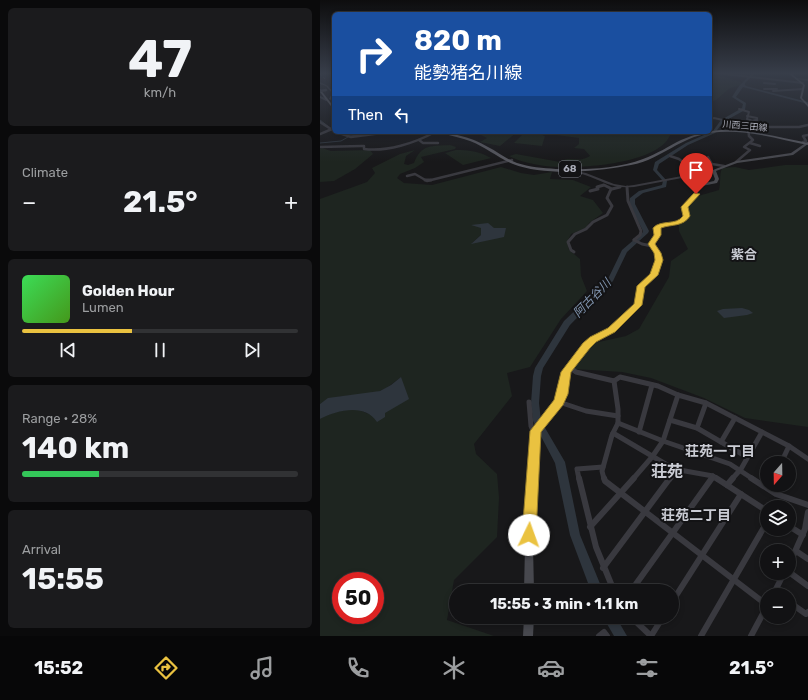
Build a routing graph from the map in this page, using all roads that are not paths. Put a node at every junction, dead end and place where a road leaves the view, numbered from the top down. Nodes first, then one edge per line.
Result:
1 (739, 109) dead end
2 (748, 116) junction
3 (712, 118) edge
4 (753, 121) junction
5 (320, 122) edge
6 (754, 125) junction
7 (750, 126) junction
8 (806, 127) edge
9 (332, 129) edge
10 (332, 130) edge
11 (712, 131) edge
12 (749, 132) junction
13 (320, 134) edge
14 (344, 134) edge
15 (374, 134) edge
16 (431, 134) edge
17 (447, 134) edge
18 (459, 134) edge
19 (695, 134) edge
20 (699, 134) edge
21 (808, 135) edge
22 (358, 136) junction
23 (746, 137) dead end
24 (752, 139) junction
25 (419, 140) junction
26 (438, 143) dead end
27 (750, 143) junction
28 (807, 143) edge
29 (355, 145) junction
30 (760, 146) dead end
31 (320, 147) edge
32 (670, 156) dead end
33 (708, 157) dead end
34 (511, 161) junction
35 (736, 162) junction
36 (724, 166) junction
37 (571, 169) junction
38 (713, 171) junction
39 (407, 176) dead end
40 (620, 187) junction
41 (627, 187) junction
42 (611, 189) junction
43 (590, 191) dead end
44 (652, 246) junction
45 (574, 252) dead end
46 (569, 366) junction
47 (614, 381) junction
48 (652, 385) junction
49 (678, 395) junction
50 (529, 402) dead end
51 (559, 402) junction
52 (706, 403) junction
53 (618, 416) junction
54 (735, 418) junction
55 (670, 420) junction
56 (618, 423) junction
57 (697, 428) junction
58 (535, 432) junction
59 (639, 432) junction
60 (762, 432) junction
61 (613, 433) junction
62 (663, 441) junction
63 (720, 442) junction
64 (789, 446) junction
65 (784, 456) edge
66 (652, 457) junction
67 (748, 457) junction
68 (808, 459) edge
69 (603, 467) junction
70 (677, 469) junction
71 (740, 469) junction
72 (713, 476) junction
73 (760, 481) edge
74 (727, 485) junction
75 (777, 492) edge
76 (620, 494) junction
77 (741, 494) junction
78 (808, 505) edge
79 (760, 506) edge
80 (808, 512) edge
81 (645, 513) junction
82 (590, 527) junction
83 (796, 530) edge
84 (673, 534) junction
85 (760, 534) edge
86 (803, 535) junction
87 (796, 551) joint
88 (702, 556) junction
89 (808, 559) edge
90 (603, 568) junction
91 (796, 577) edge
92 (733, 579) junction
93 (529, 584) edge
94 (611, 584) edge
95 (636, 584) edge
96 (808, 586) edge
97 (679, 591) edge
98 (760, 600) edge
99 (796, 607) edge
100 (808, 612) edge
101 (760, 619) edge
102 (529, 624) edge
103 (638, 624) edge
104 (658, 624) edge
105 (528, 636) edge
106 (598, 636) edge
107 (607, 636) edge
108 (651, 636) edge
109 (701, 636) edge
110 (751, 636) edge

1 - 2 street
2 - 4 street
2 - 4 street
3 - 7 street
4 - 6 street
5 - 9 street
6 - 7 street
6 - 8 street
7 - 12 street
10 - 13 street
11 - 12 main road, 川西三田線 / 68
12 - 24 street
12 - 28 main road, 川西三田線 / 68
14 - 22 street
15 - 22 street
16 - 25 street
17 - 34 main road, 川西三田線 / 68
18 - 34 main road, 川西三田線 / 68
19 - 37 main road, 川西三田線 / 68
20 - 37 main road, 川西三田線 / 68
21 - 28 street
22 - 29 street
23 - 24 street
24 - 27 street
25 - 26 street
25 - 29 street
27 - 30 street
27 - 35 street
28 - 35 main road
29 - 31 street
32 - 38 street
33 - 36 street
34 - 37 main road, 川西三田線 / 68
34 - 39 street
35 - 36 main road
36 - 38 main road
37 - 40 street
38 - 41 street
38 - 44 main road
40 - 41 street
40 - 42 street
41 - 44 street
42 - 43 street
42 - 45 street
44 - 46 main road
46 - 47 street
46 - 51 main road
47 - 48 street
47 - 53 street
48 - 49 street
48 - 59 street
49 - 52 street
49 - 55 street
50 - 58 street
51 - 53 street
51 - 58 main road
52 - 54 street
52 - 57 street
53 - 56 street
54 - 60 street
54 - 63 street
55 - 57 street
55 - 62 street
56 - 59 street
56 - 61 street
57 - 63 street
58 - 93 main road
59 - 62 street
60 - 64 street
60 - 67 street
61 - 66 street
61 - 69 street
62 - 66 street
62 - 71 street
63 - 67 street
64 - 65 street
64 - 68 street
66 - 70 street
66 - 76 street
67 - 71 street
69 - 76 street
69 - 82 street
70 - 72 street
70 - 81 street
71 - 73 street
71 - 74 street
72 - 74 street
72 - 84 street
74 - 77 street
75 - 78 street
76 - 81 street
76 - 82 street
77 - 79 street
77 - 88 street
80 - 86 street
81 - 84 street
81 - 90 street
82 - 90 street
83 - 86 street
84 - 88 street
84 - 95 street
85 - 92 street
86 - 87 street
87 - 89 street
88 - 92 street
88 - 97 street
90 - 94 street
91 - 96 street
92 - 98 street
92 - 109 street
99 - 100 street
101 - 110 street
102 - 105 main road
103 - 108 street
104 - 108 street
106 - 107 street

